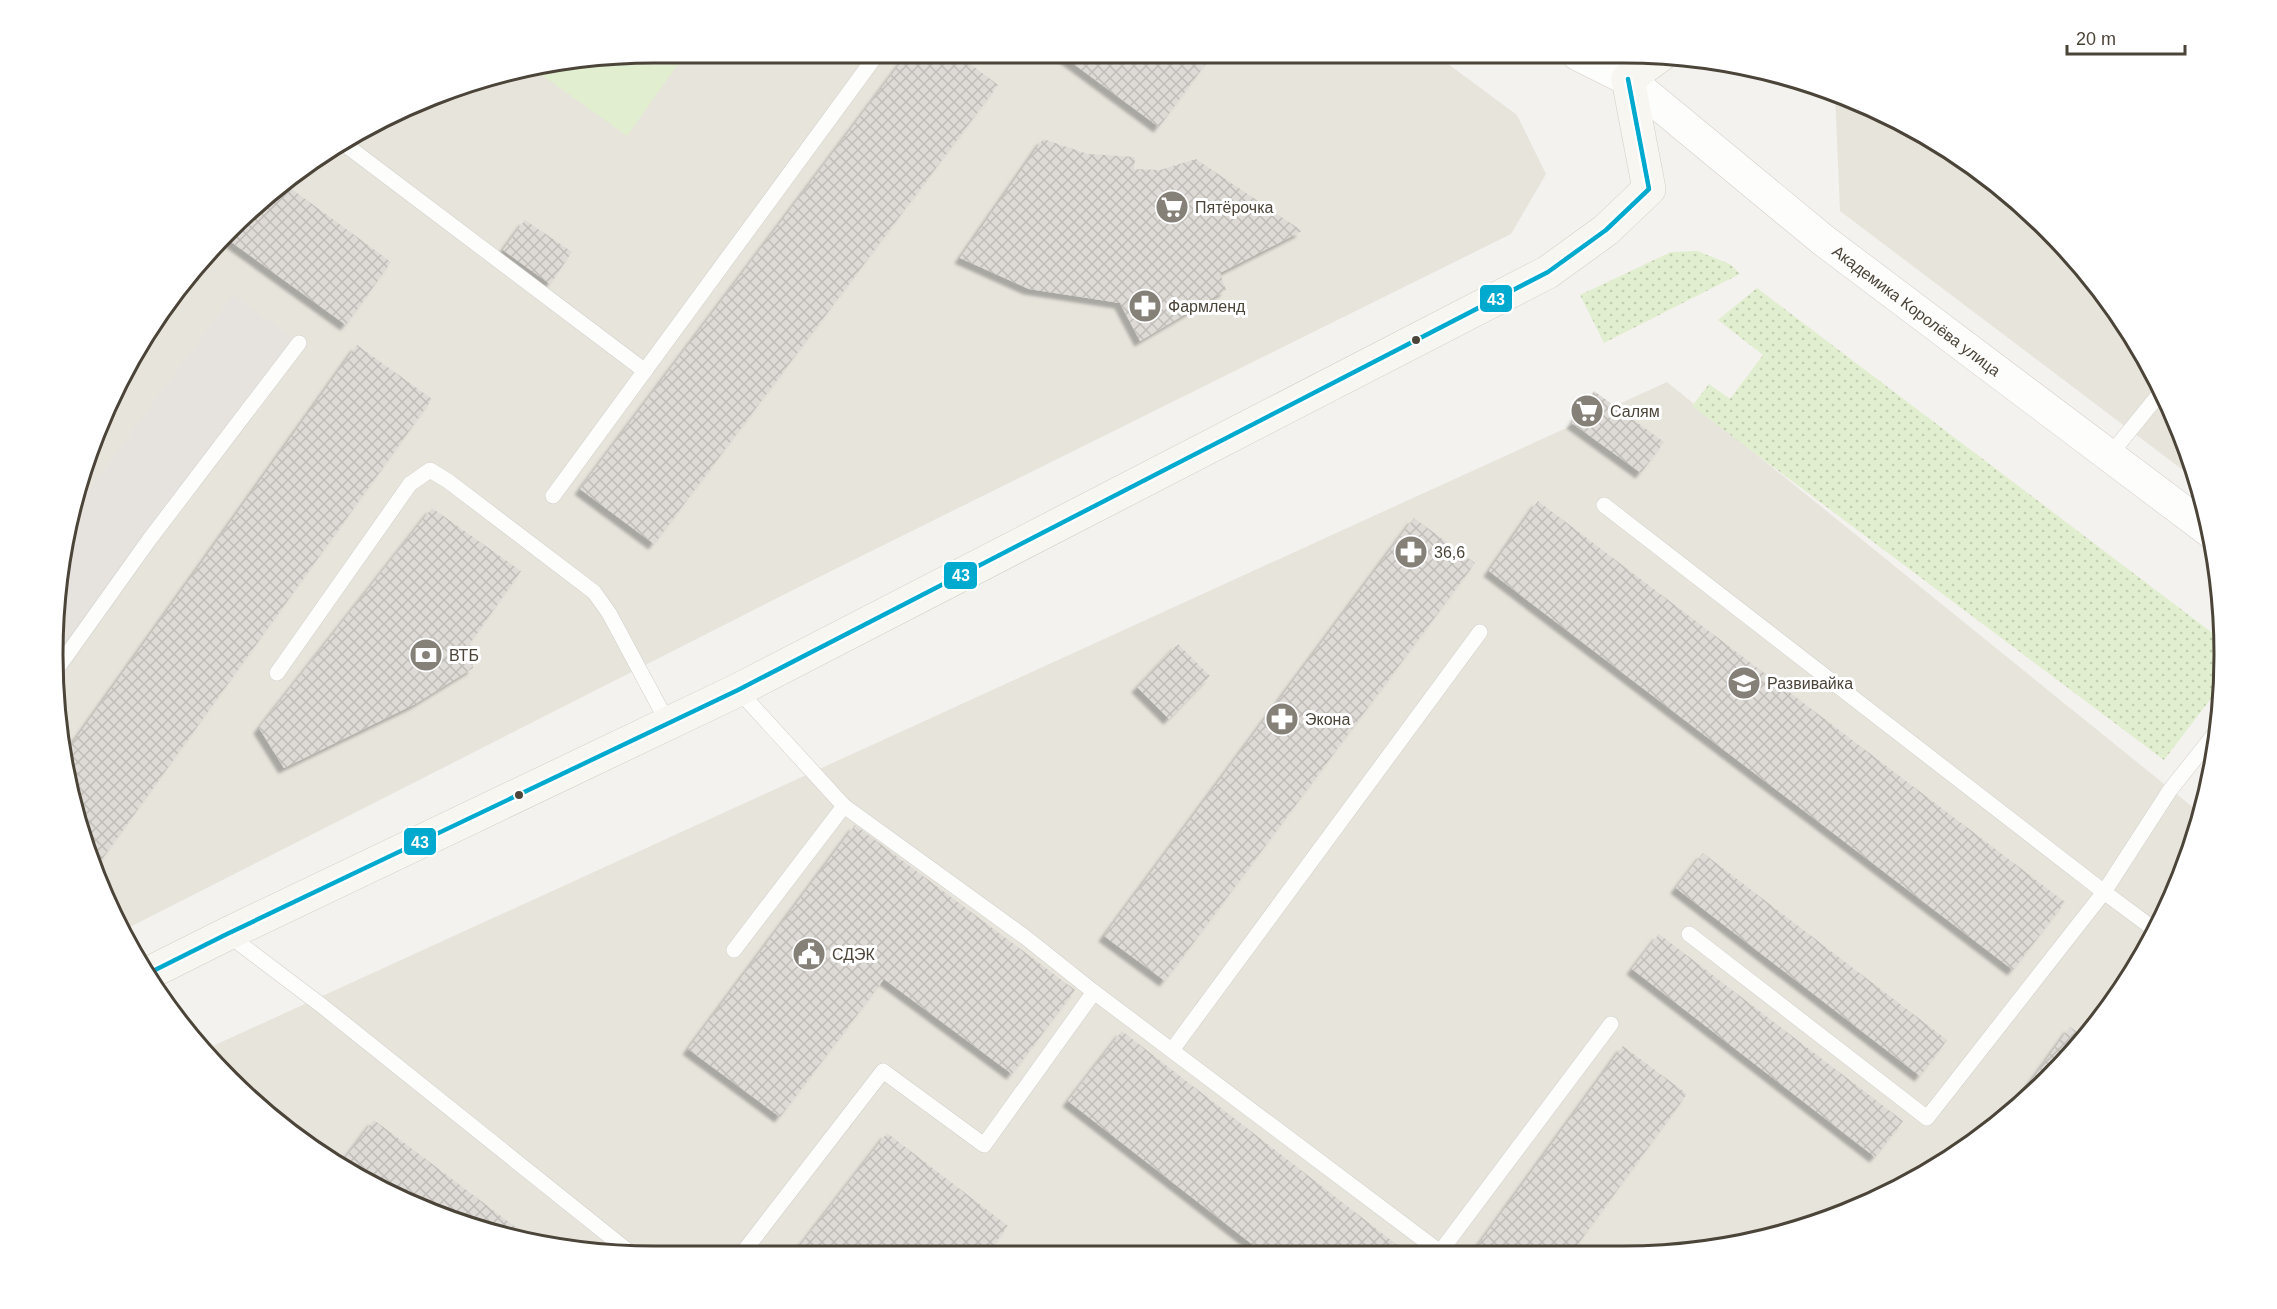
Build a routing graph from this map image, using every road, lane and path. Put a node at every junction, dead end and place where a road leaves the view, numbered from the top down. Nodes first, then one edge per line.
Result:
1 (870, 63) edge
2 (1595, 63) edge
3 (1649, 64) edge
4 (1628, 80) junction
5 (350, 148) edge
6 (299, 343) dead end
7 (645, 371) junction
8 (2156, 399) edge
9 (2109, 456) junction
10 (554, 496) dead end
11 (1604, 505) dead end
12 (2199, 524) edge
13 (1480, 632) dead end
14 (63, 660) edge
15 (277, 673) dead end
16 (738, 690) junction
17 (668, 723) junction
18 (2207, 743) edge
19 (844, 806) junction
20 (2104, 892) junction
21 (2148, 925) edge
22 (227, 934) junction
23 (1689, 934) dead end
24 (734, 950) dead end
25 (155, 970) edge
26 (1094, 992) junction
27 (1611, 1024) dead end
28 (1172, 1050) junction
29 (621, 1245) edge
30 (748, 1246) edge
31 (1432, 1246) edge
32 (1444, 1246) edge

1 - 7 lane
2 - 4 street
3 - 4 main road
4 - 9 street, Академика Королёва улица
4 - 16 main road
5 - 7 lane
6 - 14 lane
7 - 10 lane
8 - 9 lane
9 - 12 street, Академика Королёва улица
11 - 20 lane
13 - 28 lane
15 - 17 lane
16 - 17 main road
16 - 19 lane
17 - 22 main road
18 - 20 lane
19 - 24 lane
19 - 26 lane
20 - 21 lane
20 - 23 lane
22 - 25 main road
22 - 29 lane
26 - 28 lane
26 - 30 lane
27 - 32 lane
28 - 31 lane

